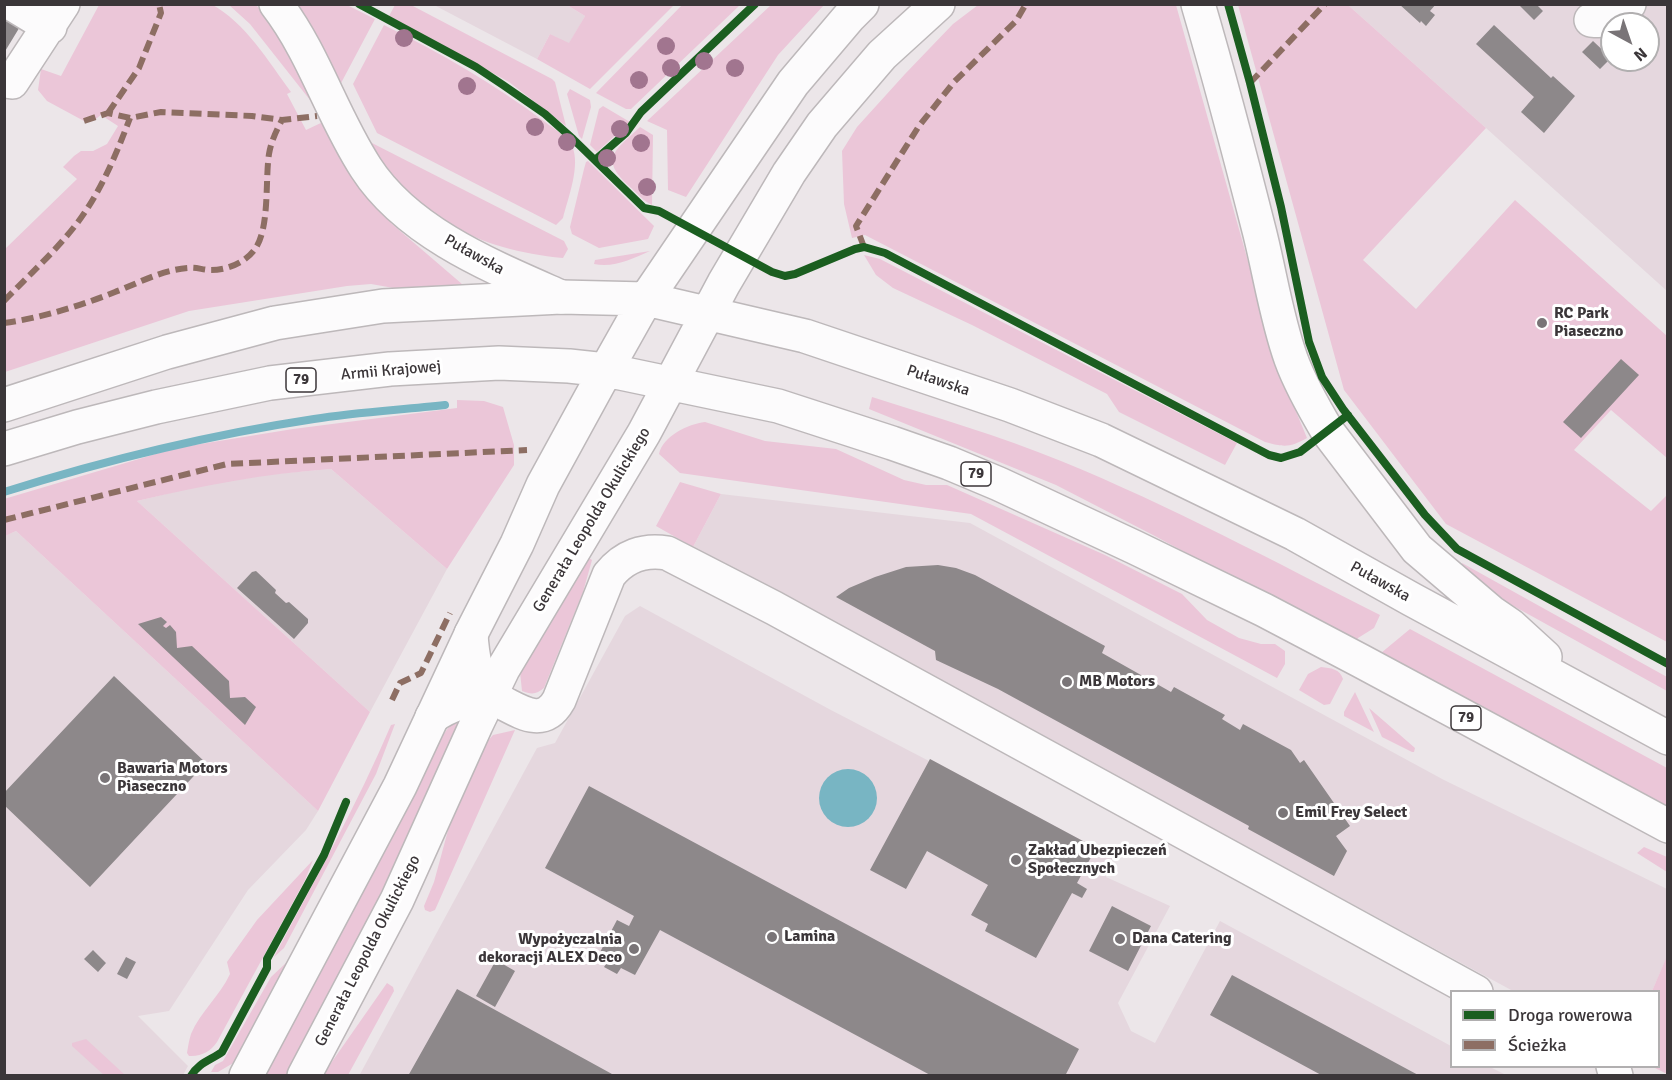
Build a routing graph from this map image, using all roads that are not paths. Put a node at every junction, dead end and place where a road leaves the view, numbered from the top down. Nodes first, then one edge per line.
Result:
1 (12, 4) edge
2 (276, 4) edge
3 (862, 4) edge
4 (938, 4) edge
5 (1198, 4) edge
6 (1629, 4) edge
7 (57, 16) edge
8 (1591, 21) dead end
9 (4, 81) edge
10 (561, 297) junction
11 (646, 299) junction
12 (707, 314) junction
13 (606, 370) junction
14 (671, 382) junction
15 (4, 405) edge
16 (4, 449) edge
17 (471, 634) junction
18 (1584, 693) junction
19 (490, 696) junction
20 (432, 717) junction
21 (1668, 738) edge
22 (1668, 826) edge
23 (1472, 990) edge
24 (246, 1076) edge
25 (304, 1076) edge

1 - 7 main road
2 - 10 main road, Puławska
3 - 11 main road
4 - 12 main road, Generała Leopolda Okulickiego
5 - 18 main road
6 - 8 main road
7 - 9 main road
10 - 11 main road, Puławska
10 - 15 main road
11 - 12 main road, Puławska
11 - 13 main road
12 - 14 main road, Generała Leopolda Okulickiego
12 - 18 main road, Puławska
13 - 14 main road, 79
13 - 16 main road, Armii Krajowej / 79
13 - 17 main road
14 - 19 main road, Generała Leopolda Okulickiego
14 - 22 main road, 79
17 - 19 main road
17 - 20 main road
18 - 21 main road, Puławska
19 - 20 main road
19 - 23 main road
19 - 25 main road, Generała Leopolda Okulickiego
20 - 24 main road

